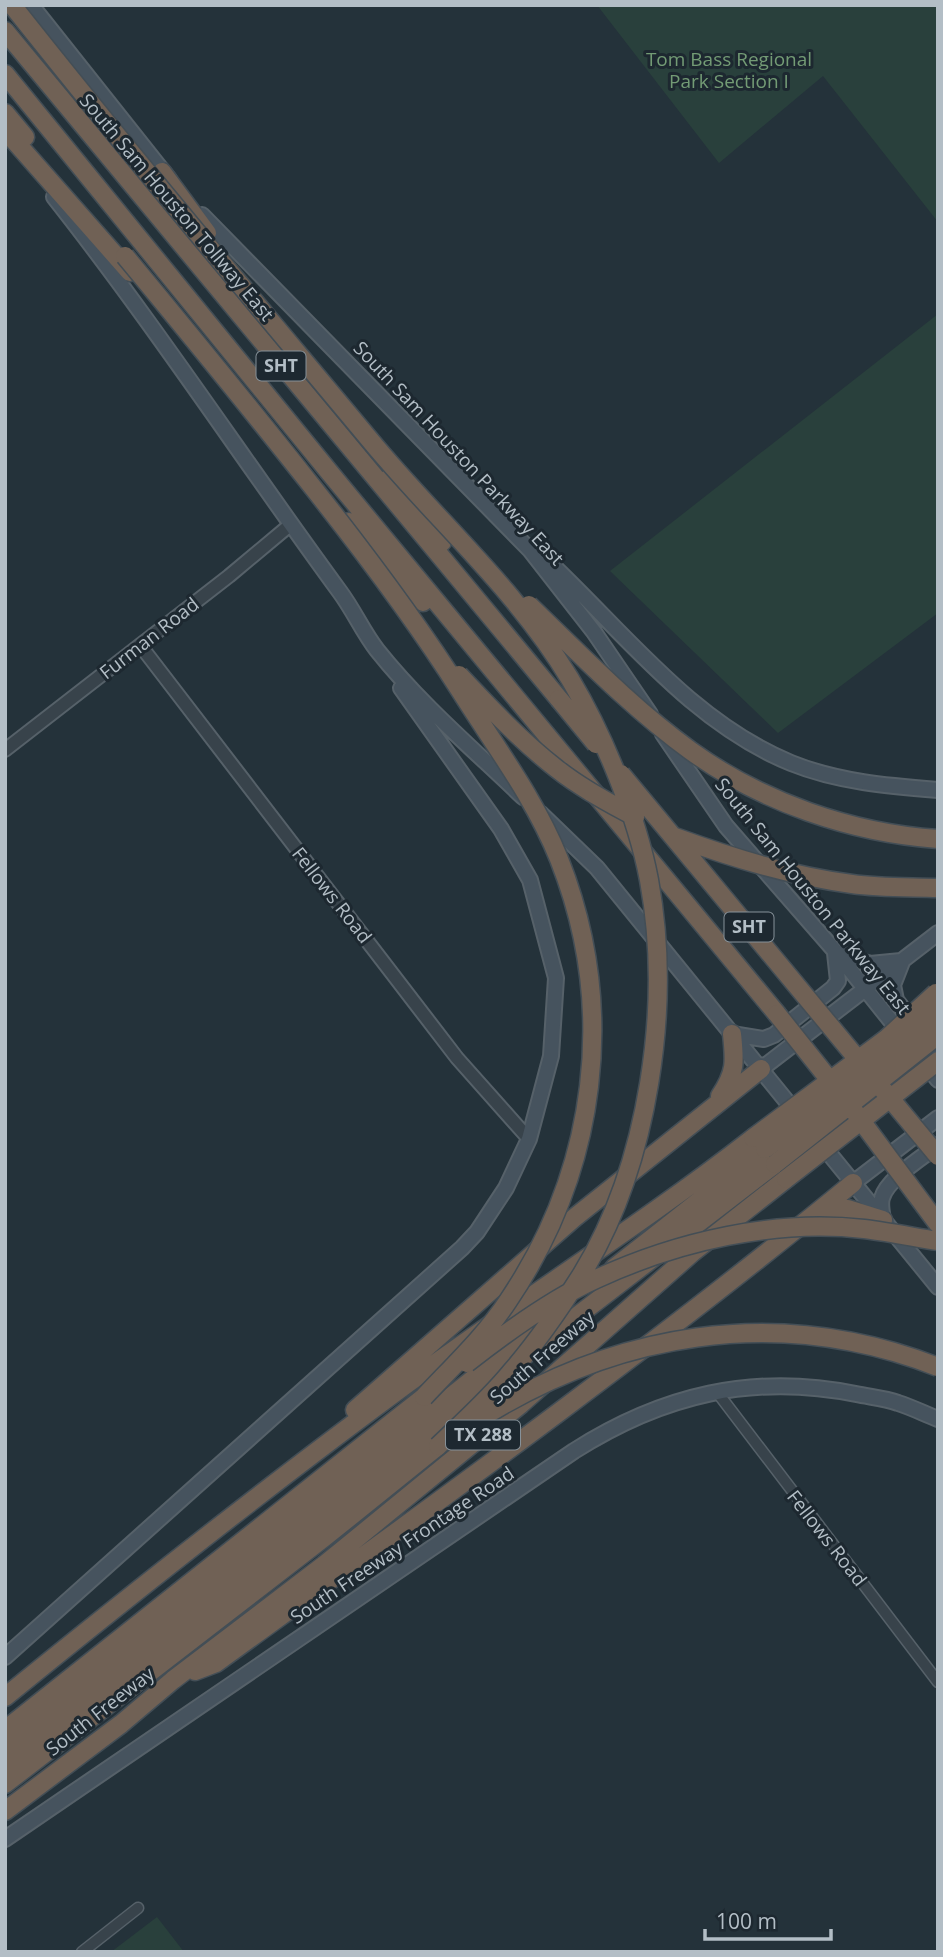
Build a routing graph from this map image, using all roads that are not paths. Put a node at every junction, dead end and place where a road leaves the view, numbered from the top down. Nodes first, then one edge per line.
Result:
1 (12, 5) edge
2 (31, 5) edge
3 (5, 31) edge
4 (5, 74) edge
5 (5, 113) edge
6 (5, 130) edge
7 (5, 136) edge
8 (162, 172) junction
9 (290, 525) junction
10 (459, 537) junction
11 (530, 550) junction
12 (140, 645) junction
13 (433, 647) junction
14 (376, 649) junction
15 (559, 699) junction
16 (524, 709) junction
17 (5, 750) edge
18 (938, 790) edge
19 (938, 839) edge
20 (938, 888) edge
21 (938, 933) edge
22 (835, 951) junction
23 (903, 960) junction
24 (865, 989) junction
25 (937, 992) edge
26 (777, 1014) junction
27 (938, 1014) edge
28 (732, 1034) junction
29 (938, 1035) edge
30 (938, 1054) edge
31 (938, 1061) edge
32 (761, 1069) junction
33 (938, 1080) edge
34 (712, 1108) junction
35 (938, 1118) edge
36 (529, 1139) junction
37 (938, 1145) edge
38 (765, 1150) junction
39 (938, 1157) edge
40 (853, 1184) junction
41 (938, 1208) edge
42 (816, 1214) junction
43 (883, 1220) junction
44 (938, 1224) edge
45 (938, 1241) edge
46 (938, 1287) edge
47 (938, 1367) edge
48 (717, 1392) junction
49 (425, 1397) junction
50 (938, 1419) edge
51 (438, 1446) junction
52 (231, 1518) junction
53 (5, 1657) edge
54 (173, 1681) junction
55 (938, 1682) edge
56 (5, 1697) edge
57 (5, 1730) edge
58 (5, 1748) edge
59 (5, 1767) edge
60 (5, 1784) edge
61 (5, 1811) edge
62 (5, 1839) edge
63 (138, 1908) dead end
64 (82, 1952) edge

1 - 10 highway, bridge
2 - 8 main road, South Sam Houston Parkway East
3 - 15 highway, South Sam Houston Tollway East / SHT
4 - 16 highway, SHT
5 - 13 highway, bridge
6 - 16 highway
7 - 9 main road
8 - 11 main road, South Sam Houston Parkway East
8 - 15 highway
9 - 12 street, Furman Road
9 - 14 main road
10 - 19 highway, bridge
10 - 51 highway, bridge
11 - 18 main road
11 - 22 main road, South Sam Houston Parkway East
12 - 17 street, Furman Road
12 - 36 street, Fellows Road
13 - 20 highway, bridge
13 - 49 highway, bridge
14 - 28 main road
14 - 36 main road
15 - 39 highway, SHT, bridge
16 - 26 highway, SHT, bridge
21 - 23 main road
22 - 23 main road
22 - 24 main road, South Sam Houston Parkway East
22 - 28 main road
23 - 24 main road
23 - 30 main road
24 - 32 main road
24 - 33 main road, South Sam Houston Parkway East
25 - 38 highway, bridge
26 - 41 highway, SHT, bridge
26 - 44 highway, bridge
27 - 38 highway, bridge
28 - 32 main road
28 - 34 highway
29 - 38 highway, bridge
31 - 54 highway, South Freeway / TX 288, bridge
32 - 34 highway
32 - 40 main road
34 - 52 highway
35 - 40 main road
36 - 53 main road
37 - 43 main road
38 - 52 highway
38 - 58 highway
38 - 59 highway
40 - 42 highway
40 - 43 main road
42 - 43 highway
42 - 54 highway
43 - 46 main road
45 - 49 highway, bridge
47 - 51 highway, bridge
48 - 50 main road, South Freeway Frontage Road
48 - 55 street, Fellows Road
48 - 62 main road, South Freeway Frontage Road
49 - 57 highway
51 - 60 highway
52 - 56 highway
54 - 61 highway, South Freeway / TX 288
63 - 64 street

